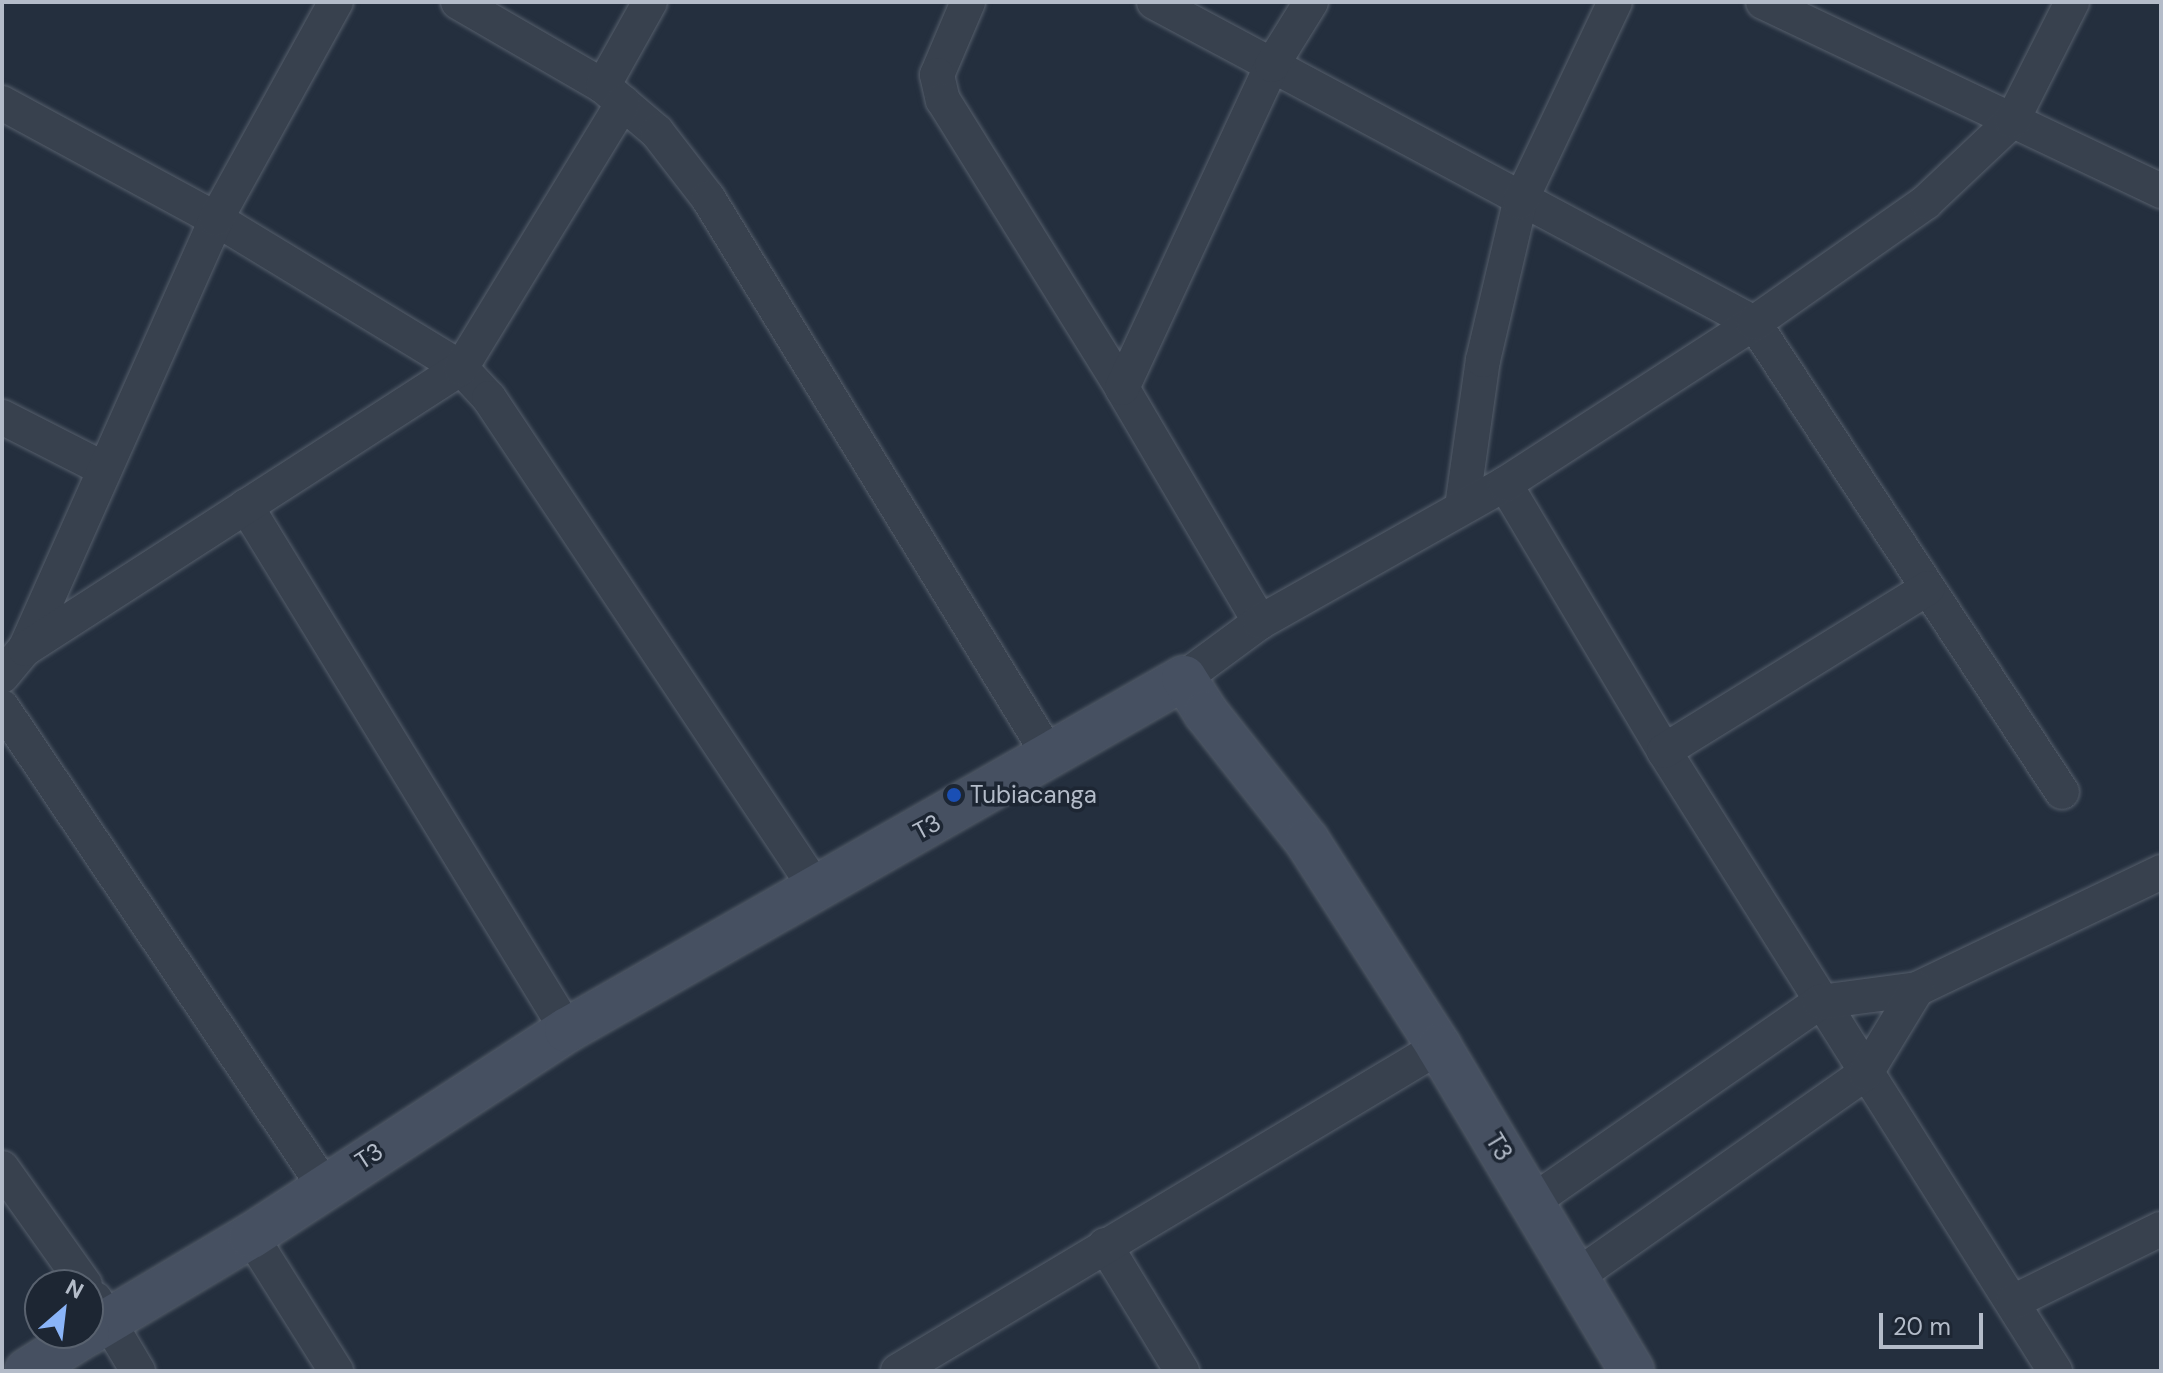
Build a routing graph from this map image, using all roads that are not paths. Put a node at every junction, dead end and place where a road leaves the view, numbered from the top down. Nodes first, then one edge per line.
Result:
1 (336, 2) edge
2 (458, 2) edge
3 (650, 2) edge
4 (968, 2) edge
5 (1154, 2) edge
6 (1311, 2) edge
7 (1615, 2) edge
8 (1763, 2) edge
9 (2072, 2) edge
10 (1272, 65) junction
11 (613, 94) junction
12 (2, 103) edge
13 (2012, 121) junction
14 (2161, 191) edge
15 (1520, 202) junction
16 (216, 219) junction
17 (1754, 323) junction
18 (461, 368) junction
19 (1122, 388) junction
20 (2, 417) edge
21 (102, 468) junction
22 (1505, 484) junction
23 (246, 506) junction
24 (1462, 507) junction
25 (1928, 588) junction
26 (1260, 622) junction
27 (25, 649) junction
28 (2, 676) edge
29 (1184, 678) junction
30 (2, 707) edge
31 (1664, 751) junction
32 (1050, 757) junction
33 (2062, 792) dead end
34 (2161, 872) edge
35 (815, 887) junction
36 (1917, 989) junction
37 (1820, 1002) junction
38 (567, 1030) junction
39 (1439, 1047) junction
40 (1866, 1073) junction
41 (2, 1168) edge
42 (324, 1186) junction
43 (1532, 1202) junction
44 (2161, 1229) edge
45 (251, 1236) junction
46 (1105, 1245) junction
47 (65, 1269) edge
48 (1577, 1276) junction
49 (2013, 1302) junction
50 (104, 1306) edge
51 (104, 1327) edge
52 (51, 1349) edge
53 (27, 1371) edge
54 (138, 1371) edge
55 (336, 1371) edge
56 (898, 1371) edge
57 (1182, 1371) edge
58 (1632, 1371) edge
59 (2055, 1371) edge

1 - 16 street
2 - 11 street
3 - 11 street
4 - 19 street
5 - 10 street
6 - 10 street
7 - 15 street
8 - 13 street
9 - 13 street
10 - 15 street
10 - 19 street
11 - 18 street
11 - 32 street
12 - 16 street
13 - 14 street
13 - 17 street
15 - 17 street
15 - 24 street
16 - 18 street
16 - 21 street
17 - 22 street
17 - 25 street
18 - 23 street
18 - 35 street
19 - 26 street
20 - 21 street
21 - 27 street
22 - 24 street
22 - 31 street
23 - 27 street
23 - 38 street
24 - 26 street
25 - 31 street
25 - 33 street
26 - 29 street
27 - 28 street
29 - 32 street, T3
29 - 39 street, T3
30 - 42 street
31 - 37 street
32 - 35 street, T3
34 - 36 street
35 - 38 street, T3
36 - 37 street
36 - 40 street
37 - 40 street
37 - 43 street
38 - 42 street, T3
39 - 43 street, T3
39 - 46 street
40 - 48 street
40 - 49 street
41 - 47 street
42 - 45 street, T3
43 - 48 street, T3
44 - 49 street
45 - 50 street, T3
45 - 55 street
46 - 56 street
46 - 57 street
48 - 58 street, T3
49 - 59 street
51 - 54 street
52 - 53 street, T3

